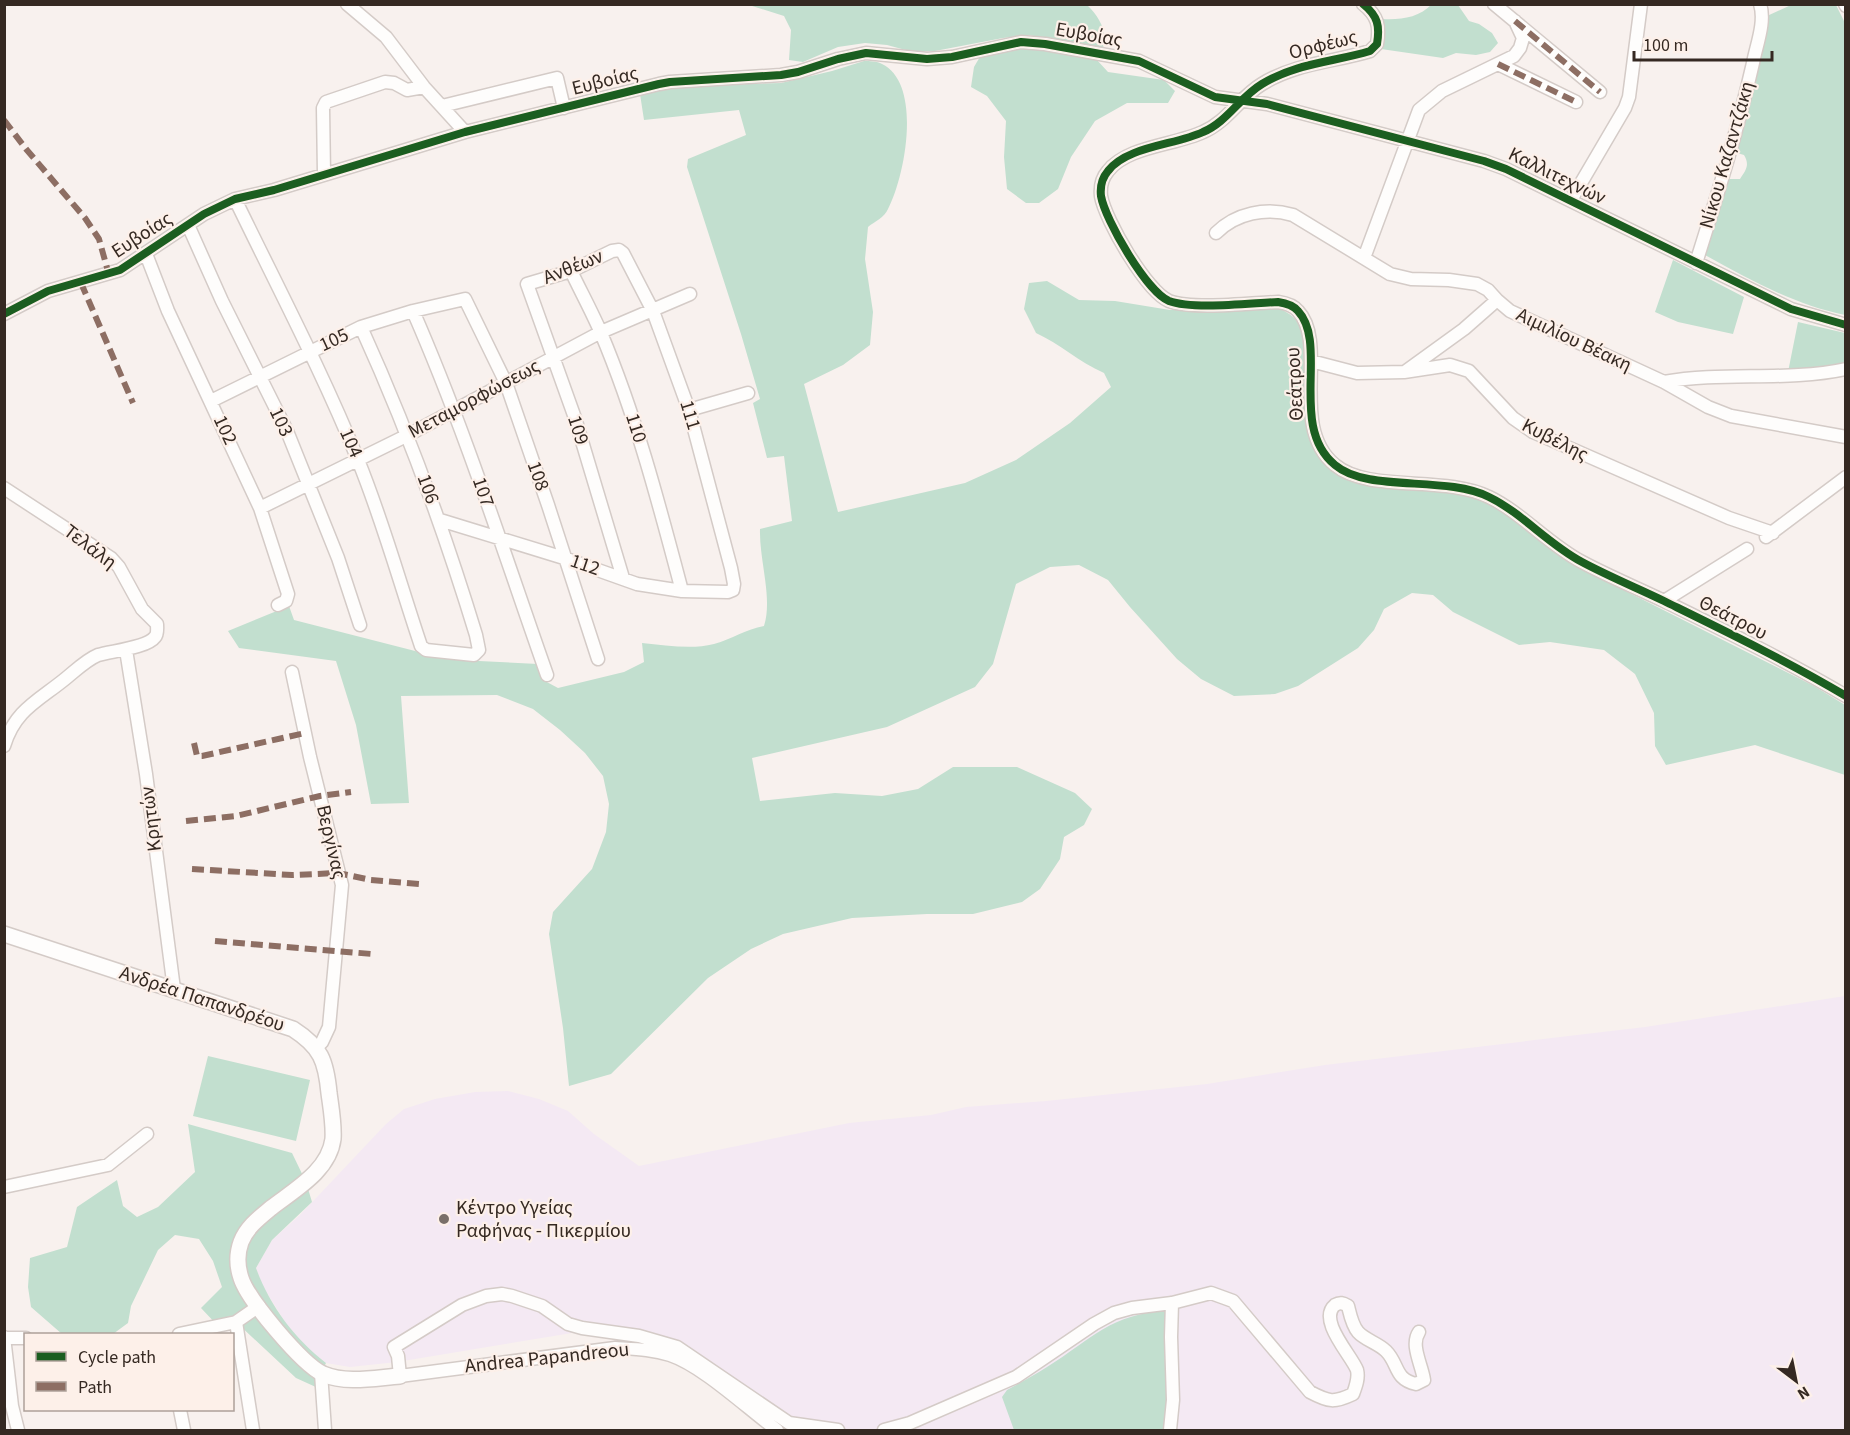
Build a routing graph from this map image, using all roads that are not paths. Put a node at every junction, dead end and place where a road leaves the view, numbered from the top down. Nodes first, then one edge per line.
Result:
1 (347, 4) edge
2 (1363, 4) edge
3 (1494, 4) edge
4 (1641, 4) edge
5 (1761, 7) edge
6 (1515, 21) junction
7 (1498, 64) junction
8 (424, 87) junction
9 (1600, 92) dead end
10 (1239, 102) junction
11 (1576, 102) dead end
12 (442, 106) junction
13 (564, 108) junction
14 (465, 132) junction
15 (1409, 141) junction
16 (324, 174) junction
17 (236, 199) junction
18 (1570, 200) junction
19 (188, 225) junction
20 (1216, 233) dead end
21 (619, 249) joint
22 (146, 254) junction
23 (1364, 258) junction
24 (1696, 263) junction
25 (571, 272) junction
26 (527, 284) joint
27 (690, 294) dead end
28 (465, 299) joint
29 (1497, 300) junction
30 (413, 311) junction
31 (653, 311) junction
32 (4, 314) edge
33 (1845, 325) edge
34 (361, 327) junction
35 (601, 332) junction
36 (310, 351) junction
37 (552, 357) junction
38 (1311, 361) junction
39 (1845, 369) edge
40 (1404, 372) junction
41 (259, 378) junction
42 (1664, 382) junction
43 (506, 383) junction
44 (748, 393) dead end
45 (211, 401) junction
46 (689, 410) junction
47 (453, 411) junction
48 (408, 435) junction
49 (1845, 437) edge
50 (358, 459) junction
51 (1845, 477) edge
52 (308, 485) junction
53 (4, 488) edge
54 (260, 508) junction
55 (440, 520) junction
56 (499, 538) junction
57 (1747, 549) dead end
58 (564, 558) junction
59 (623, 578) junction
60 (733, 590) joint
61 (682, 591) junction
62 (1664, 601) junction
63 (278, 605) dead end
64 (360, 625) dead end
65 (126, 650) junction
66 (474, 655) joint
67 (598, 659) dead end
68 (292, 672) dead end
69 (547, 675) dead end
70 (1845, 696) edge
71 (4, 746) edge
72 (4, 934) edge
73 (174, 989) junction
74 (316, 1047) junction
75 (147, 1134) dead end
76 (4, 1188) edge
77 (1172, 1303) junction
78 (259, 1306) junction
79 (236, 1322) junction
80 (1419, 1332) dead end
81 (187, 1333) edge
82 (5, 1338) edge
83 (24, 1338) edge
84 (321, 1373) junction
85 (400, 1376) junction
86 (180, 1411) edge
87 (18, 1431) edge
88 (184, 1431) edge
89 (253, 1431) edge
90 (325, 1431) edge
91 (777, 1431) edge
92 (838, 1431) edge
93 (884, 1431) edge
94 (1170, 1431) edge

1 - 8 street
2 - 10 street, Ορφέως
3 - 6 street
4 - 18 street
5 - 24 street, Νίκου Καζαντζάκη
6 - 7 street
6 - 9 street
7 - 11 street
7 - 15 street
8 - 12 street
8 - 16 street
10 - 13 street, Ευβοίας
10 - 15 street, Καλλιτεχνών
10 - 38 street, Θεάτρου
12 - 13 street
12 - 14 street
13 - 14 street, Ευβοίας
14 - 16 street, Ευβοίας
15 - 18 street, Καλλιτεχνών
15 - 23 street
16 - 17 street, Ευβοίας
17 - 19 street, Ευβοίας
17 - 36 street, 104
18 - 24 street, Καλλιτεχνών
19 - 22 street, Ευβοίας
19 - 41 street, 103
20 - 23 street, Αιμιλίου Βέακη
21 - 25 street, Ανθέων
21 - 31 street, 111
22 - 32 street, Ευβοίας
22 - 45 street, 102
23 - 29 street, Αιμιλίου Βέακη
24 - 33 street, Καλλιτεχνών
25 - 26 street, Ανθέων
25 - 35 street, 110
26 - 37 street, 109
27 - 31 street, Μεταμορφώσεως
28 - 30 street, 105
28 - 43 street, 108
29 - 40 street
29 - 42 street, Αιμιλίου Βέακη
30 - 34 street, 105
30 - 47 street, 107
31 - 35 street, Μεταμορφώσεως
31 - 46 street, 111
34 - 36 street, 105
34 - 48 street, 106
35 - 37 street, Μεταμορφώσεως
35 - 61 street, 110
36 - 41 street, 105
36 - 50 street, 104
37 - 43 street, Μεταμορφώσεως
37 - 59 street, 109
38 - 40 street, Κυβέλης
38 - 62 street, Θεάτρου
39 - 42 street
40 - 51 street, Κυβέλης
41 - 45 street, 105
41 - 52 street, 103
42 - 49 street, Αιμιλίου Βέακη
43 - 47 street, Μεταμορφώσεως
43 - 58 street, 108
44 - 46 street
45 - 54 street, 102
46 - 60 street, 111
47 - 48 street, Μεταμορφώσεως
47 - 56 street, 107
48 - 50 street, Μεταμορφώσεως
48 - 55 street, 106
50 - 52 street, Μεταμορφώσεως
50 - 66 street, 104
52 - 54 street, Μεταμορφώσεως
52 - 64 street, 103
53 - 65 street, Τελάλη
54 - 63 street, 102
55 - 56 street, 112
55 - 66 street, 106
56 - 58 street, 112
56 - 69 street, 107
57 - 62 street
58 - 59 street, 112
58 - 67 street, 108
59 - 61 street, 112
60 - 61 street, 112
62 - 70 street, Θεάτρου
65 - 71 street
65 - 73 street, Κρητών
68 - 74 street, Βεργίνας
72 - 73 main road, Ανδρέα Παπανδρέου
73 - 74 main road, Ανδρέα Παπανδρέου
74 - 78 main road
75 - 76 street
77 - 80 street
77 - 93 street
77 - 94 street
78 - 79 street
78 - 84 main road
79 - 81 street
79 - 89 street
82 - 83 street
82 - 87 street
84 - 85 main road
84 - 90 street
85 - 91 street, Andrea Papandreou
85 - 92 street
86 - 88 street

